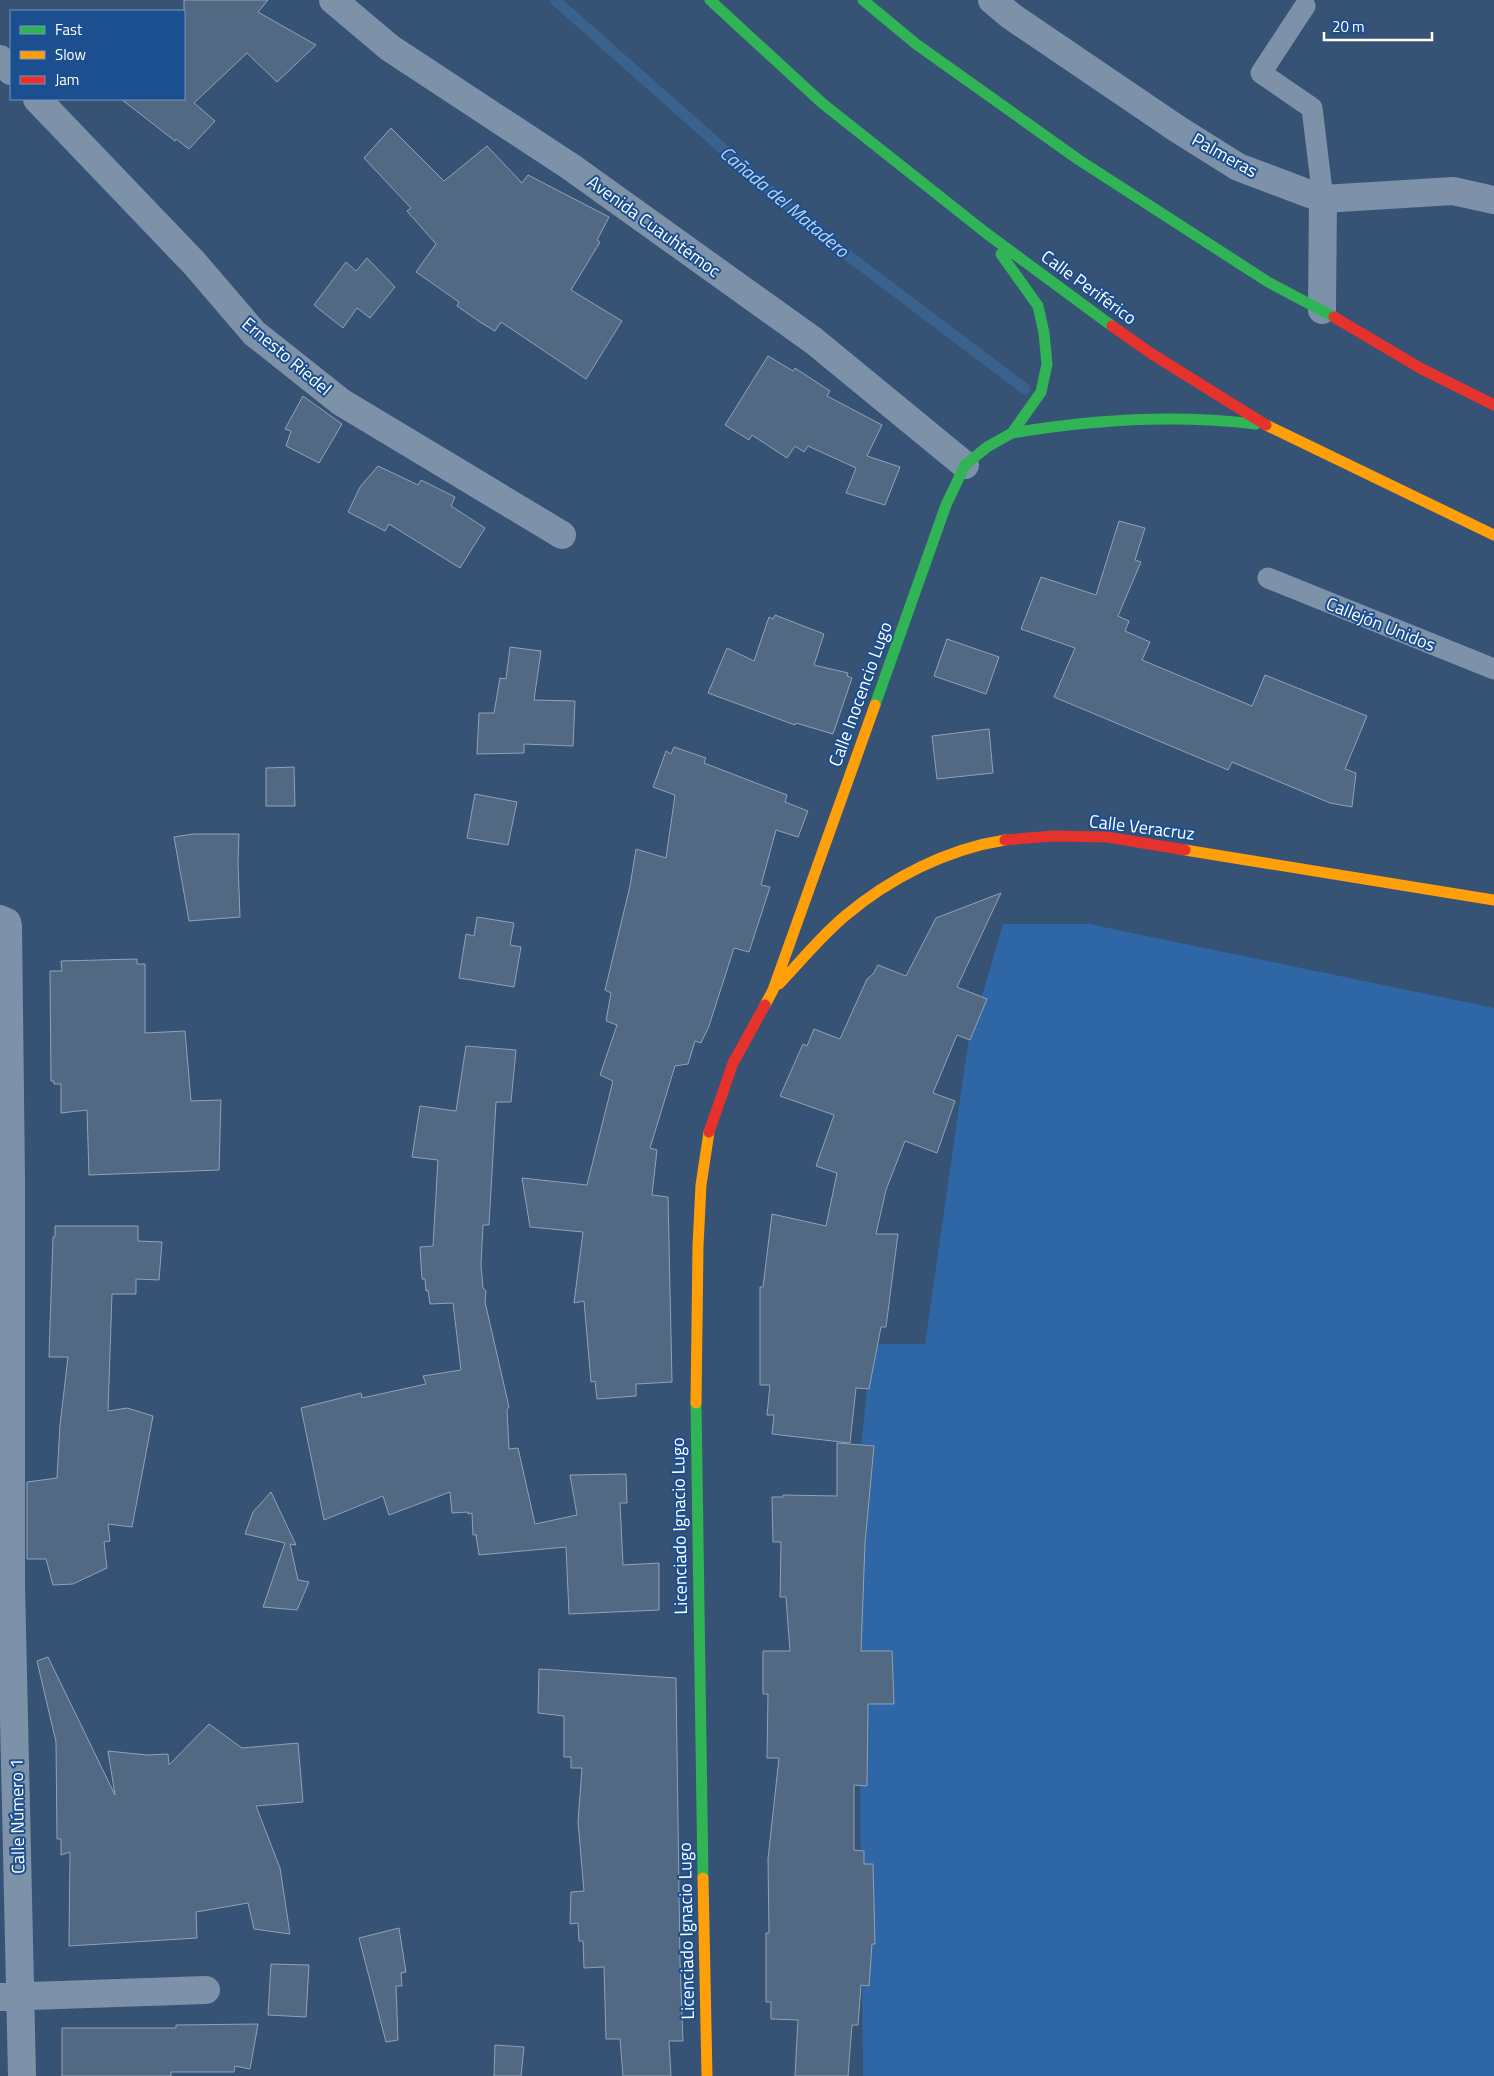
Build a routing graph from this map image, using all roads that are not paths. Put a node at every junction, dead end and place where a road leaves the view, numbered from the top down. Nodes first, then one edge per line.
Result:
1 (333, 0) edge
2 (710, 0) edge
3 (863, 0) edge
4 (992, 0) edge
5 (1305, 6) dead end
6 (0, 59) edge
7 (10, 70) edge
8 (38, 100) edge
9 (1323, 200) junction
10 (1494, 200) edge
11 (986, 233) junction
12 (1322, 310) junction
13 (1494, 405) edge
14 (1268, 426) junction
15 (1012, 432) junction
16 (965, 465) junction
17 (1452, 514) junction
18 (1494, 534) edge
19 (562, 535) dead end
20 (1480, 542) dead end
21 (1268, 578) dead end
22 (1494, 670) edge
23 (1494, 900) edge
24 (4, 922) edge
25 (773, 990) junction
26 (6, 1179) edge
27 (6, 1584) edge
28 (206, 1990) dead end
29 (10, 1997) edge
30 (22, 2076) edge
31 (707, 2076) edge

1 - 16 street, Avenida Cuauhtémoc
2 - 11 main road, Calle Periférico
3 - 12 main road
4 - 9 street, Palmeras
5 - 9 lane
6 - 7 street
8 - 19 street, Ernesto Riedel
9 - 10 street, Palmeras
9 - 12 street
11 - 14 main road, Calle Periférico
11 - 15 main road
12 - 13 main road
14 - 15 main road
14 - 17 main road, Calle Periférico
15 - 16 main road, Calle Inocencio Lugo
16 - 25 main road, Calle Inocencio Lugo
17 - 18 main road, Calle Periférico
17 - 20 main road
21 - 22 lane, Callejón Unidos
23 - 25 main road, Calle Veracruz
24 - 26 street, Calle Número 1
25 - 31 main road, Licenciado Ignacio Lugo
26 - 27 street, Calle Número 1
27 - 29 street, Calle Número 1
28 - 29 street
29 - 30 street, Calle Número 1

